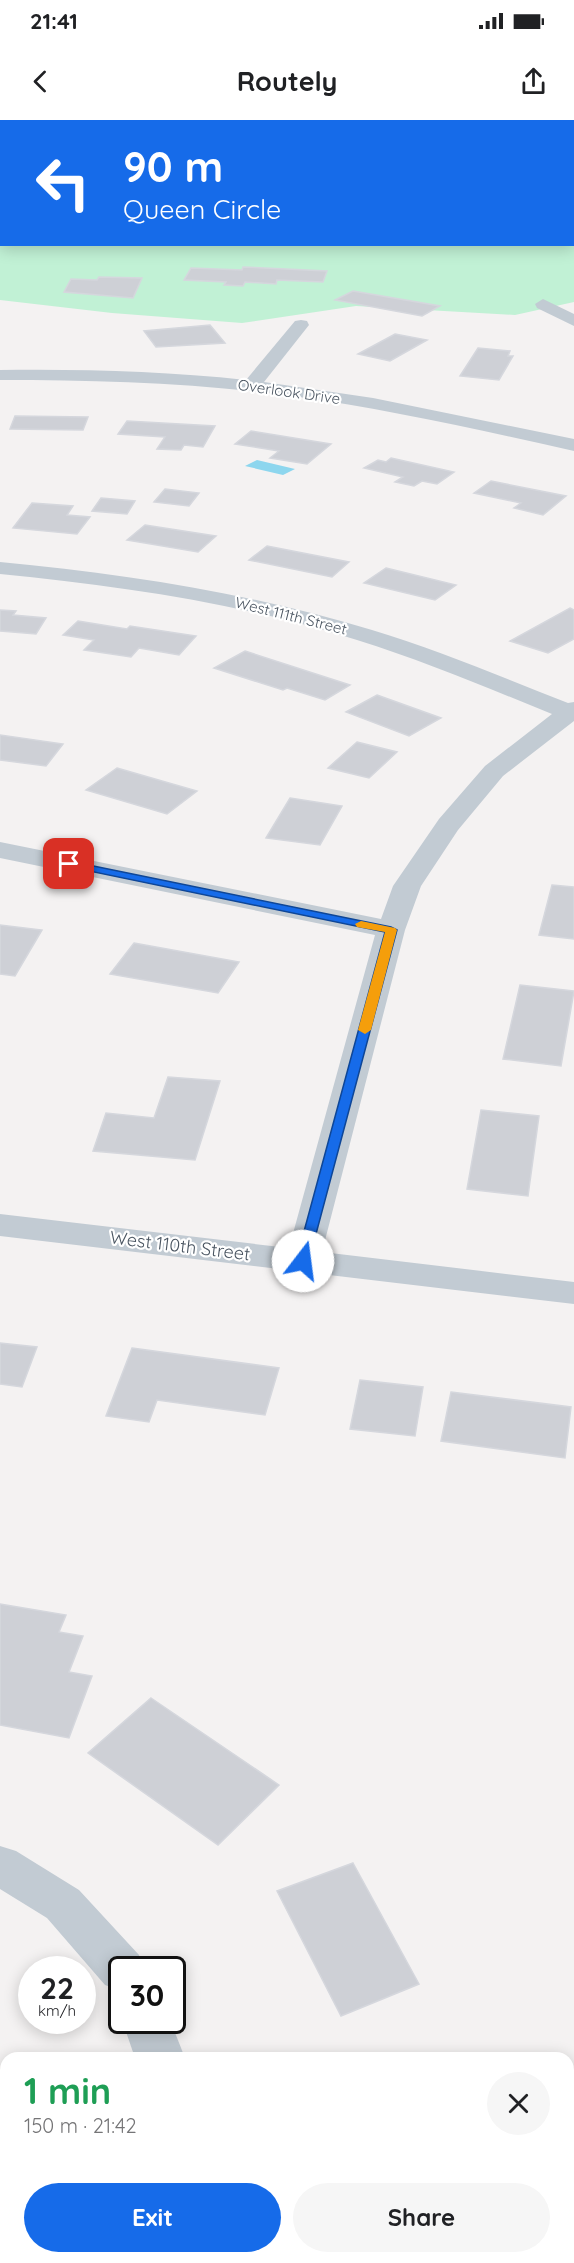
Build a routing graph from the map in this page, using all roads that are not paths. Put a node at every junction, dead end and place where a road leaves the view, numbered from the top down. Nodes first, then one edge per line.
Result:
1 (543, 304) dead end
2 (574, 321) edge
3 (301, 325) dead end
4 (0, 375) edge
5 (251, 386) junction
6 (564, 426) dead end
7 (546, 439) junction
8 (574, 445) edge
9 (0, 568) edge
10 (572, 711) edge
11 (0, 850) edge
12 (391, 930) junction
13 (0, 1225) edge
14 (303, 1261) junction
15 (574, 1293) edge
16 (0, 1865) edge
17 (109, 1956) edge
18 (152, 2034) edge
19 (159, 2052) edge

1 - 2 street
3 - 5 street
4 - 5 street, Overlook Drive
5 - 7 street, Overlook Drive
6 - 7 street
7 - 8 street, Overlook Drive
9 - 10 street, West 111th Street
10 - 12 street
11 - 12 street
12 - 14 street
13 - 14 street, West 110th Street
14 - 15 street, West 110th Street
16 - 17 street
18 - 19 street

